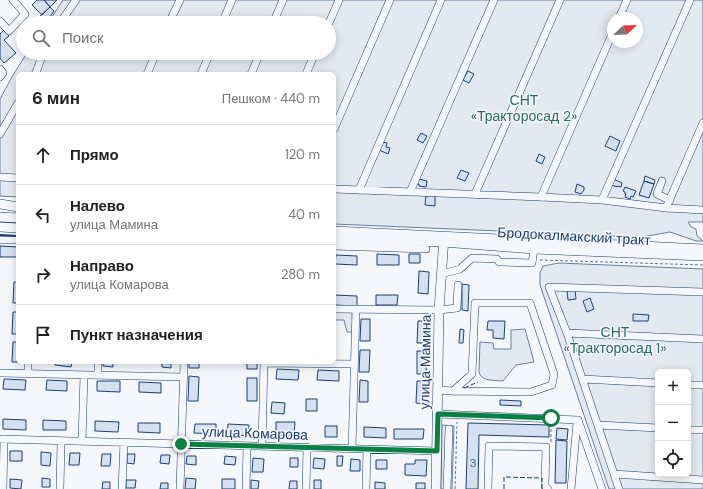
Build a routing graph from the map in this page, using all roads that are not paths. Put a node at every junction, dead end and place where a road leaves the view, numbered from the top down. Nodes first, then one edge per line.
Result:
1 (13, 0) edge
2 (76, 0) edge
3 (180, 0) edge
4 (232, 0) edge
5 (283, 0) edge
6 (339, 0) edge
7 (390, 0) edge
8 (441, 0) edge
9 (494, 0) edge
10 (560, 0) edge
11 (627, 0) edge
12 (690, 0) edge
13 (622, 12) edge
14 (23, 16) edge
15 (65, 16) edge
16 (172, 16) edge
17 (225, 16) edge
18 (276, 16) edge
19 (331, 16) edge
20 (0, 21) edge
21 (16, 24) edge
22 (607, 46) edge
23 (41, 60) edge
24 (153, 60) edge
25 (207, 60) edge
26 (257, 60) edge
27 (312, 60) edge
28 (0, 69) edge
29 (36, 72) edge
30 (148, 72) edge
31 (202, 72) edge
32 (252, 72) edge
33 (307, 72) edge
34 (0, 77) edge
35 (16, 106) edge
36 (703, 123) edge
37 (336, 124) edge
38 (0, 134) edge
39 (0, 177) edge
40 (16, 178) edge
41 (662, 181) dead end
42 (336, 189) edge
43 (359, 190) junction
44 (410, 192) junction
45 (475, 194) junction
46 (541, 197) junction
47 (602, 200) junction
48 (670, 200) junction
49 (0, 204) edge
50 (16, 207) edge
51 (666, 208) junction
52 (703, 210) edge
53 (0, 217) edge
54 (16, 218) edge
55 (0, 227) edge
56 (16, 228) edge
57 (336, 231) edge
58 (336, 239) edge
59 (443, 239) junction
60 (0, 240) edge
61 (16, 240) edge
62 (336, 246) edge
63 (703, 248) edge
64 (426, 249) dead end
65 (534, 249) junction
66 (703, 256) edge
67 (441, 274) junction
68 (458, 285) dead end
69 (703, 292) edge
70 (336, 309) edge
71 (356, 309) junction
72 (439, 310) junction
73 (567, 333) junction
74 (703, 339) edge
75 (28, 364) edge
76 (98, 364) edge
77 (184, 364) edge
78 (264, 364) edge
79 (336, 364) edge
80 (354, 364) junction
81 (0, 373) edge
82 (28, 374) junction
83 (84, 375) junction
84 (98, 375) junction
85 (183, 377) junction
86 (583, 379) junction
87 (655, 383) edge
88 (691, 384) edge
89 (703, 385) edge
90 (438, 390) junction
91 (453, 391) junction
92 (438, 414) junction
93 (578, 420) junction
94 (598, 425) junction
95 (655, 428) edge
96 (449, 429) dead end
97 (691, 430) edge
98 (703, 430) edge
99 (2, 439) edge
100 (62, 440) junction
101 (82, 441) junction
102 (124, 442) junction
103 (181, 444) junction
104 (248, 446) junction
105 (262, 446) junction
106 (307, 447) junction
107 (352, 449) junction
108 (367, 449) junction
109 (437, 451) junction
110 (614, 474) junction
111 (703, 480) edge
112 (3, 489) edge
113 (60, 489) edge
114 (122, 489) edge
115 (180, 489) edge
116 (246, 489) edge
117 (306, 489) edge
118 (366, 489) edge
119 (436, 489) edge
120 (447, 489) edge
121 (488, 489) edge
122 (548, 489) edge
123 (571, 489) edge
124 (602, 489) edge
125 (619, 489) edge

1 - 14 street
2 - 15 street
3 - 16 street
4 - 17 street
5 - 18 street
6 - 19 street
7 - 37 street
8 - 43 street
9 - 44 street
10 - 45 street
11 - 13 street
12 - 47 street
20 - 21 street
22 - 46 street
23 - 29 street
24 - 30 street
25 - 31 street
26 - 32 street
27 - 33 street
28 - 34 street
35 - 38 street
36 - 48 street
39 - 40 street
41 - 48 street
42 - 43 street
43 - 44 street
44 - 45 street
45 - 46 street
46 - 47 street
47 - 51 street
48 - 51 street
49 - 50 main road
51 - 52 street
53 - 54 main road
55 - 56 main road
57 - 59 main road
58 - 59 main road
59 - 63 main road, Бродокалмакский тракт
59 - 65 main road, Бродокалмакский тракт
59 - 67 main road, улица Мамина
60 - 61 street
62 - 64 street
65 - 66 main road, Бродокалмакский тракт
65 - 67 street
67 - 72 main road, улица Мамина
68 - 72 street
69 - 73 street
70 - 71 street
71 - 72 street
71 - 80 street
72 - 90 main road, улица Мамина
73 - 74 street
73 - 86 street
75 - 82 street
76 - 84 street
77 - 85 street
78 - 105 street
79 - 80 street
80 - 107 street
81 - 82 street
82 - 83 street
83 - 84 street
83 - 101 street
84 - 85 street
85 - 103 street
86 - 87 street
86 - 94 street
88 - 89 street
90 - 91 street
90 - 92 main road, улица Мамина
91 - 91 street
92 - 93 street
92 - 109 main road, улица Мамина
93 - 123 street
93 - 124 street
94 - 95 street
94 - 110 street
96 - 120 street
97 - 98 street
99 - 100 street, улица Комарова
99 - 112 street
100 - 101 street, улица Комарова
100 - 113 street
101 - 102 street, улица Комарова
102 - 103 street, улица Комарова
102 - 114 street
103 - 104 street, улица Комарова
103 - 115 street
104 - 105 street, улица Комарова
104 - 116 street
105 - 106 street, улица Комарова
106 - 107 street, улица Комарова
106 - 117 street
107 - 108 street, улица Комарова
108 - 109 street, улица Комарова
108 - 118 street
109 - 119 main road, улица Мамина
110 - 111 street
110 - 125 street
121 - 122 street

